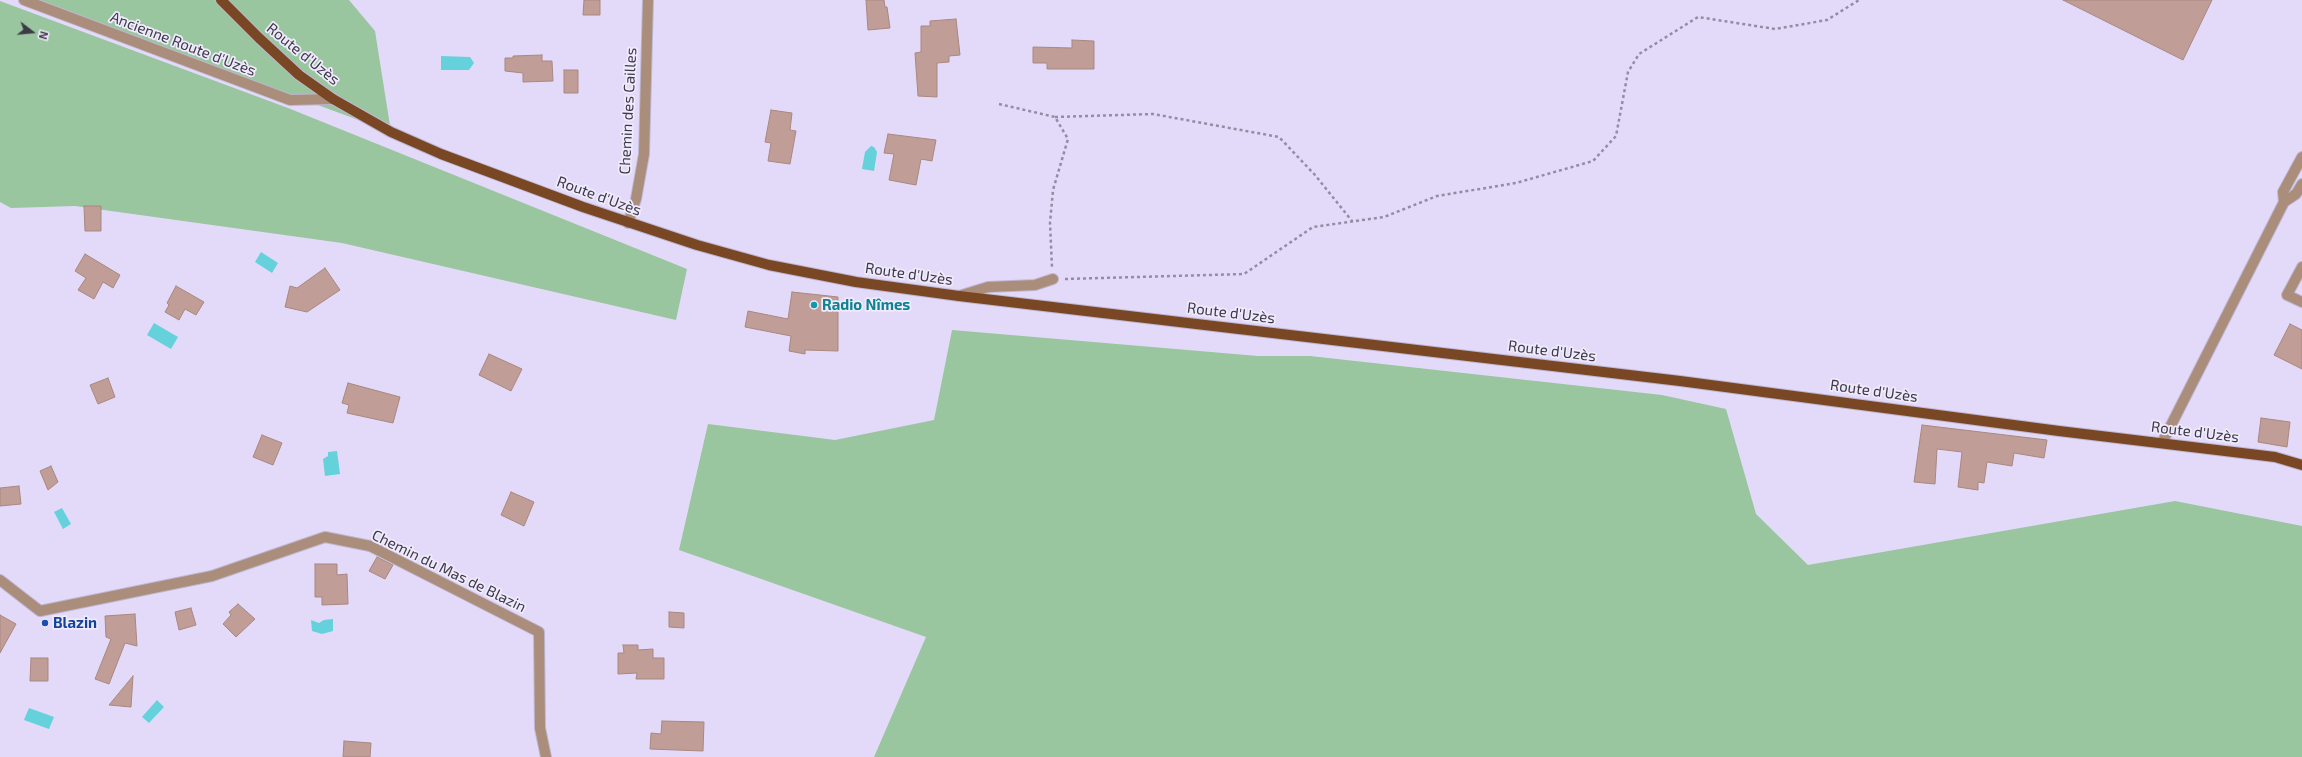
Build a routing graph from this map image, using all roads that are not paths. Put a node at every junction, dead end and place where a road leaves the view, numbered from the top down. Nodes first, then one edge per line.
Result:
1 (24, 0) edge
2 (221, 0) edge
3 (648, 0) edge
4 (333, 98) junction
5 (2302, 157) edge
6 (2302, 184) edge
7 (2284, 202) junction
8 (628, 223) junction
9 (2302, 267) edge
10 (1053, 279) road end
11 (959, 296) junction
12 (2302, 302) edge
13 (2162, 443) junction
14 (2302, 465) edge
15 (0, 580) edge
16 (546, 757) edge

1 - 4 street, Ancienne Route d'Uzès
2 - 4 main road, Route d'Uzès
3 - 8 street, Chemin des Cailles
4 - 8 main road, Route d'Uzès
5 - 7 street
6 - 7 street
7 - 13 street
8 - 11 main road, Route d'Uzès
9 - 12 street
10 - 11 street
11 - 13 main road, Route d'Uzès
13 - 14 main road, Route d'Uzès
15 - 16 street, Chemin du Mas de Blazin

